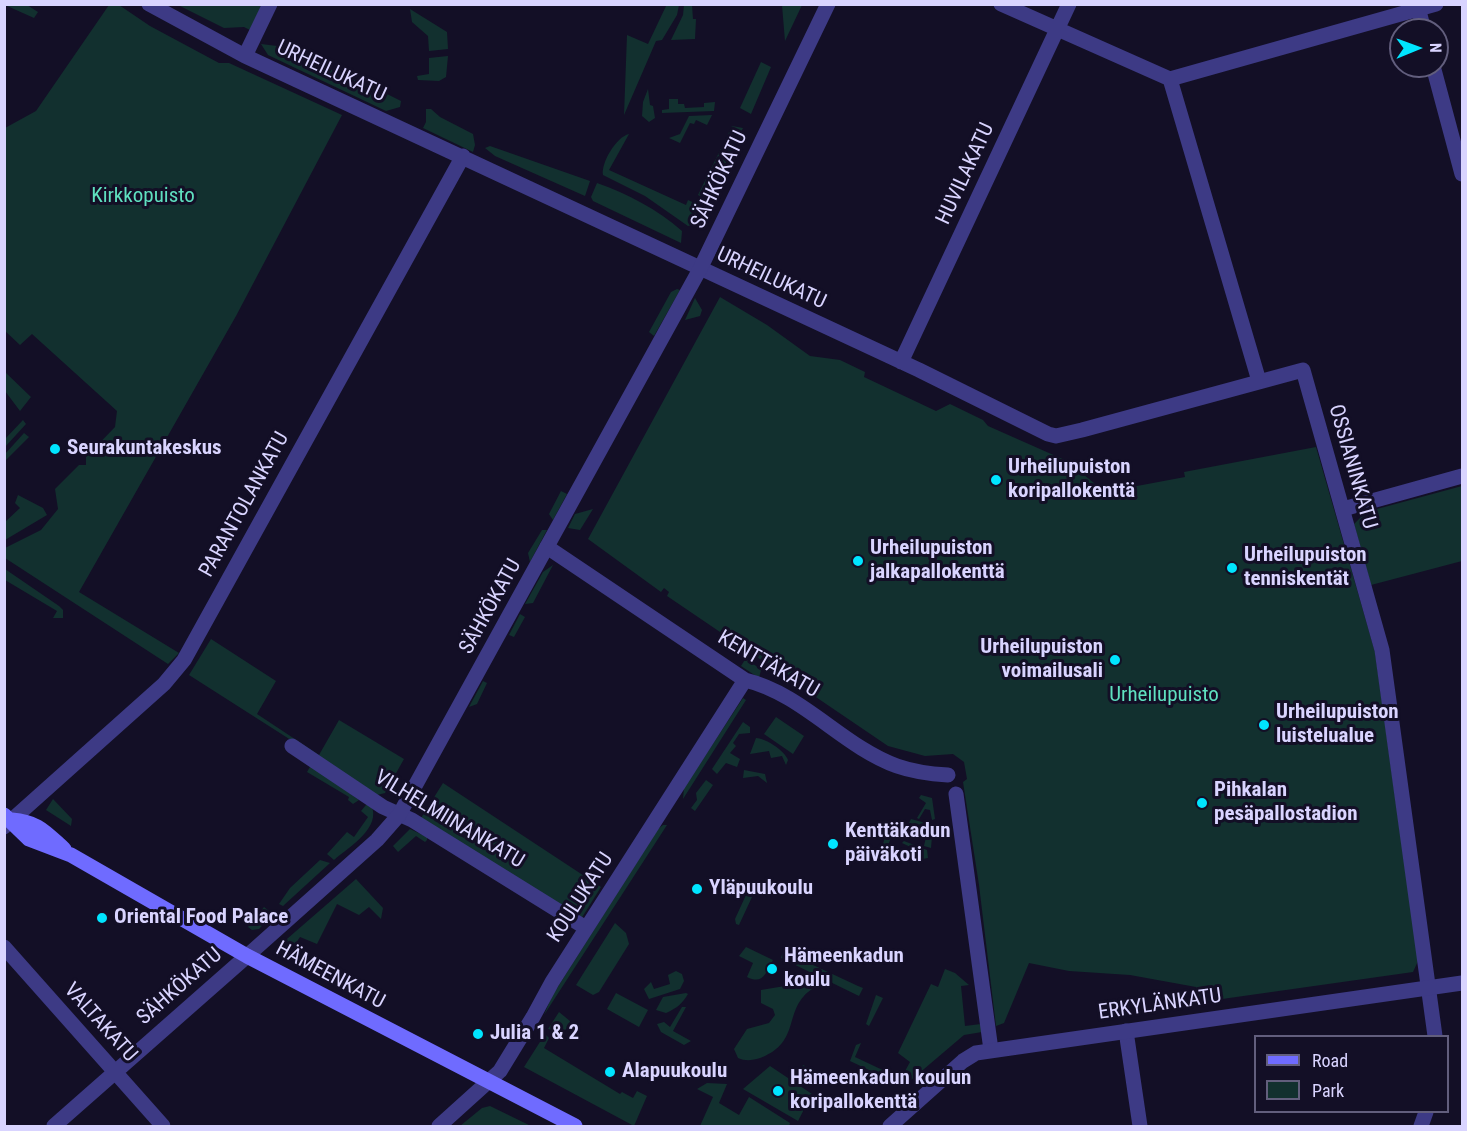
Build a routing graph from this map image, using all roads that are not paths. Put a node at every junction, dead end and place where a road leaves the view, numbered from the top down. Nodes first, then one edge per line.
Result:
1 (149, 4) edge
2 (270, 4) edge
3 (828, 4) edge
4 (1001, 4) edge
5 (1069, 4) edge
6 (1436, 4) edge
7 (1417, 7) edge
8 (1056, 31) junction
9 (245, 56) junction
10 (1436, 78) edge
11 (1170, 79) junction
12 (463, 156) junction
13 (1462, 174) edge
14 (700, 269) junction
15 (901, 362) junction
16 (1259, 381) junction
17 (1462, 476) edge
18 (1343, 509) junction
19 (547, 548) junction
20 (745, 681) junction
21 (292, 746) dead end
22 (948, 775) dead end
23 (956, 794) dead end
24 (399, 815) junction
25 (7, 821) edge
26 (586, 928) junction
27 (4, 947) edge
28 (247, 956) junction
29 (1462, 982) edge
30 (1429, 987) junction
31 (1126, 1031) junction
32 (1435, 1035) edge
33 (992, 1050) junction
34 (116, 1072) junction
35 (488, 1081) junction
36 (54, 1126) edge
37 (163, 1126) edge
38 (439, 1126) edge
39 (575, 1126) edge
40 (890, 1126) edge
41 (1140, 1126) edge

1 - 9 street, URHEILUKATU
2 - 9 street
3 - 14 street, SÄHKÖKATU
4 - 8 street
5 - 8 street, HUVILAKATU
6 - 7 street
7 - 11 street
8 - 11 street
8 - 15 street, HUVILAKATU
9 - 12 street, URHEILUKATU
10 - 13 street
11 - 16 street
12 - 14 street, URHEILUKATU
12 - 25 street, PARANTOLANKATU
14 - 15 street, URHEILUKATU
14 - 19 street, SÄHKÖKATU
15 - 16 street, URHEILUKATU
16 - 18 street, OSSIANINKATU
17 - 18 street
18 - 30 street, OSSIANINKATU
19 - 20 street, KENTTÄKATU
19 - 24 street, SÄHKÖKATU
20 - 22 street, KENTTÄKATU
20 - 26 street, KOULUKATU
21 - 24 street, VILHELMIINANKATU
23 - 33 street
24 - 26 street, VILHELMIINANKATU
24 - 28 street, SÄHKÖKATU
25 - 28 main road, HÄMEENKATU
26 - 35 street, KOULUKATU
27 - 34 street, VALTAKATU
28 - 34 street, SÄHKÖKATU
28 - 35 main road, HÄMEENKATU
29 - 30 street, ERKYLÄNKATU
30 - 31 street, ERKYLÄNKATU
30 - 32 street, OSSIANINKATU
31 - 33 street, ERKYLÄNKATU
31 - 41 street
33 - 40 street, ERKYLÄNKATU
34 - 36 street, SÄHKÖKATU
34 - 37 street, VALTAKATU
35 - 38 street, KOULUKATU
35 - 39 main road, HÄMEENKATU

